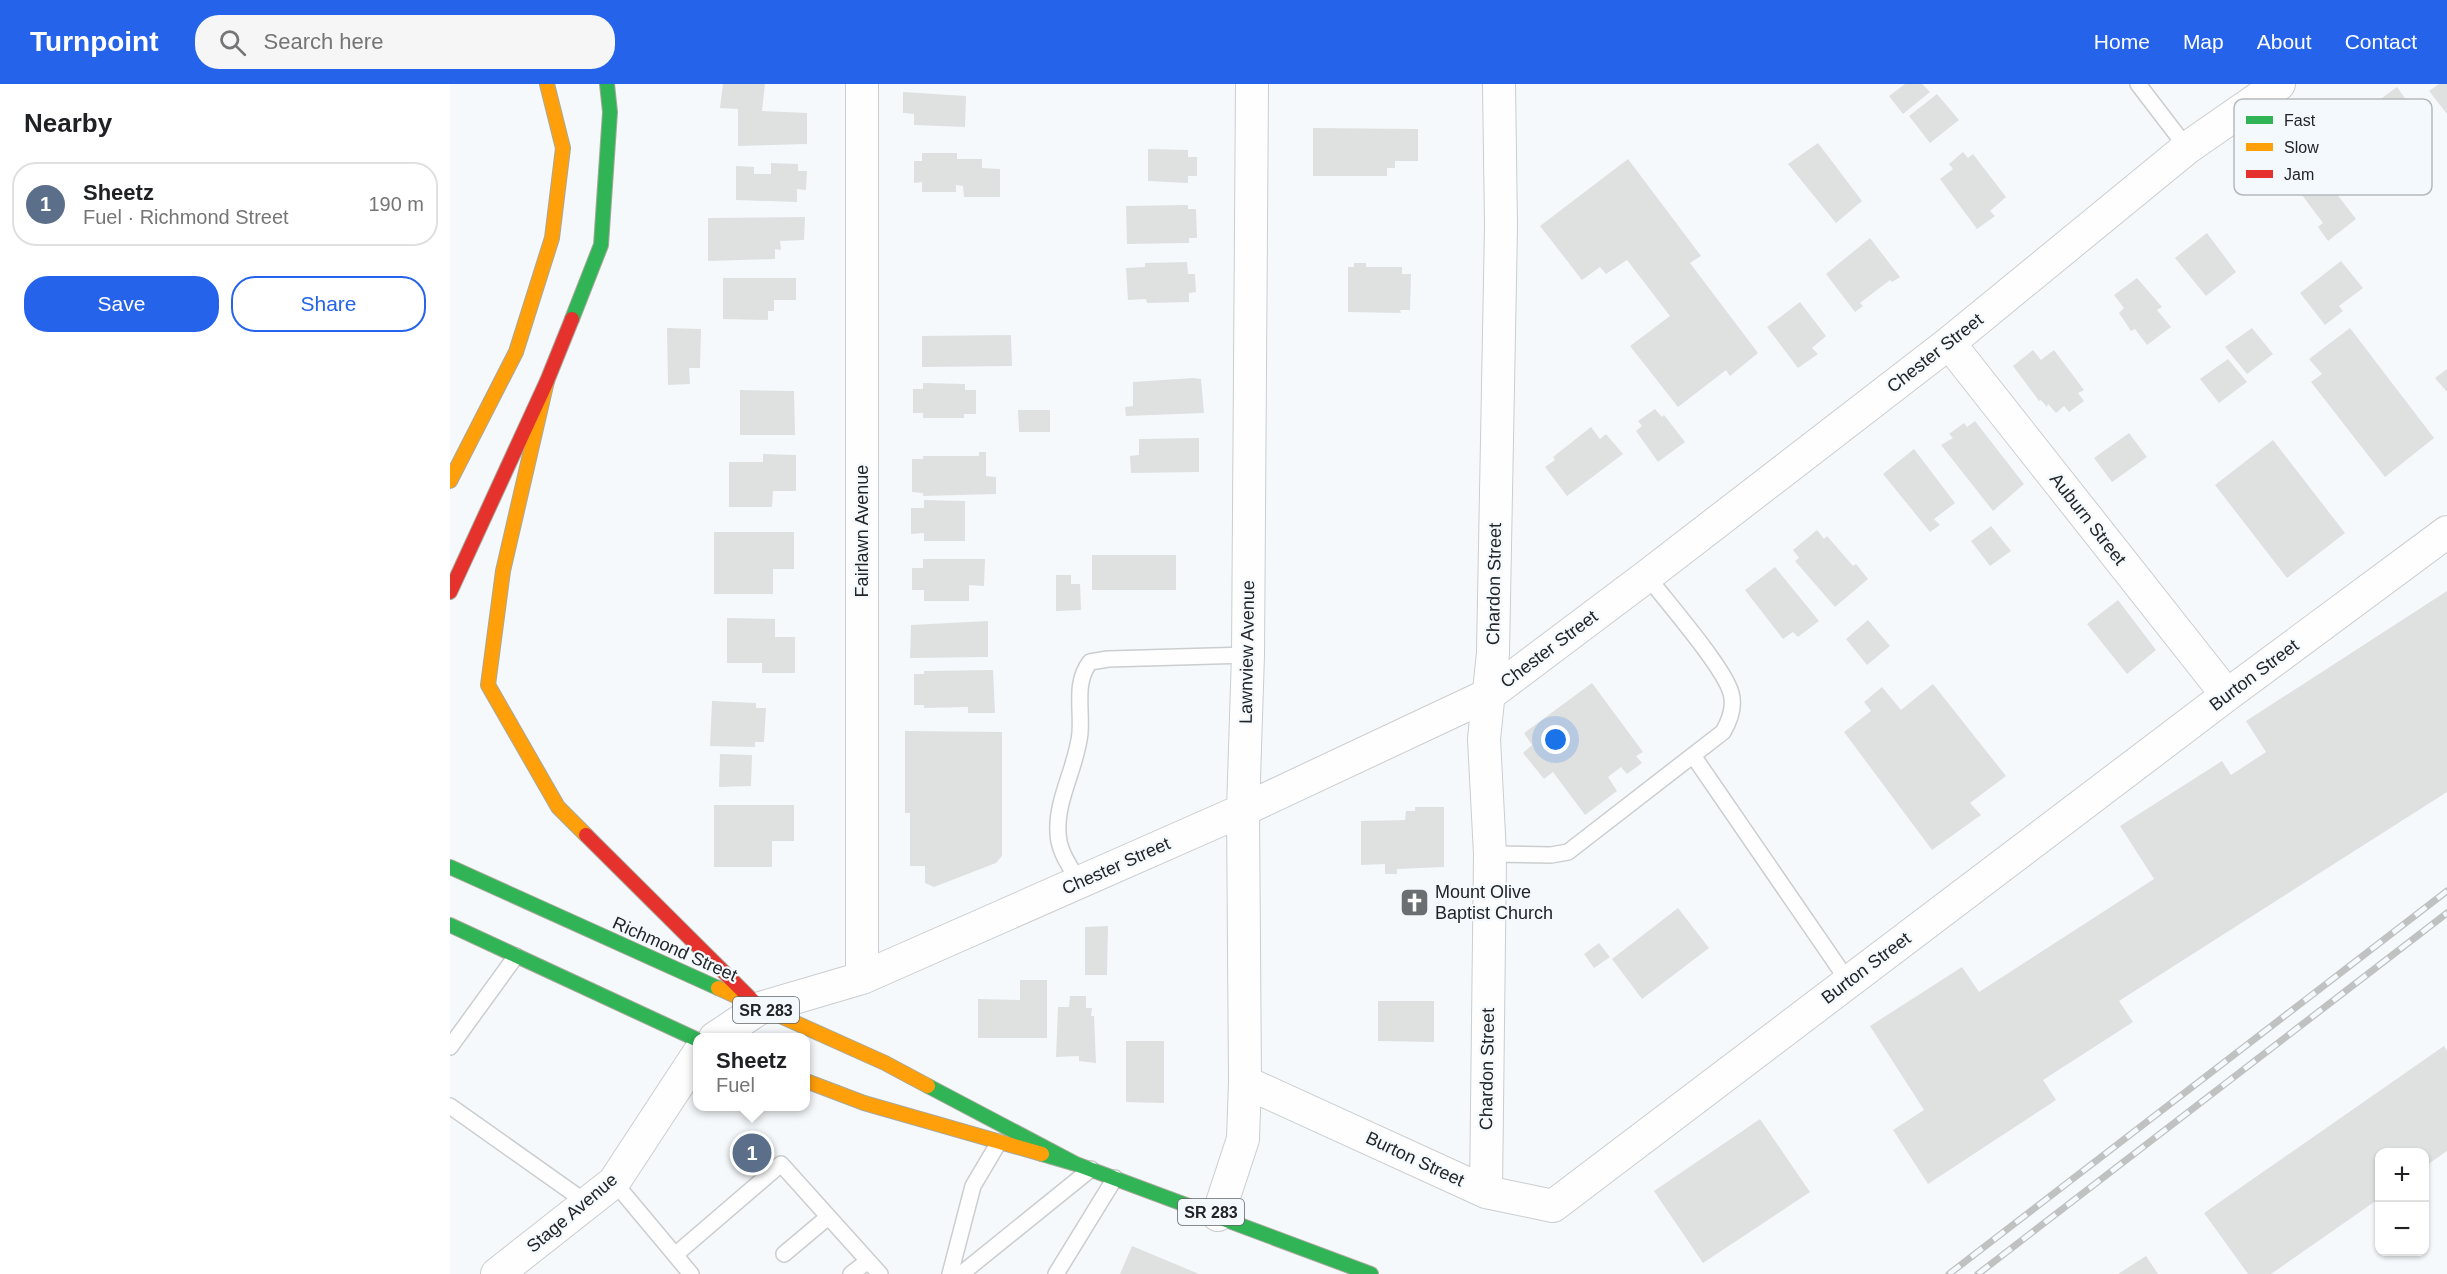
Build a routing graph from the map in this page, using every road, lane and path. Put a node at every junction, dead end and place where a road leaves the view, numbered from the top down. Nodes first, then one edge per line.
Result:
1 (547, 84) edge
2 (607, 84) edge
3 (862, 84) edge
4 (1252, 84) edge
5 (1499, 84) edge
6 (2138, 84) edge
7 (2279, 84) edge
8 (2257, 99) edge
9 (2234, 115) edge
10 (2187, 148) junction
11 (1949, 343) junction
12 (547, 381) junction
13 (463, 454) junction
14 (450, 468) edge
15 (450, 481) edge
16 (2447, 532) edge
17 (1647, 576) junction
18 (450, 592) edge
19 (1248, 655) junction
20 (1490, 694) junction
21 (2226, 695) junction
22 (1694, 757) junction
23 (1243, 810) junction
24 (1490, 854) junction
25 (450, 867) edge
26 (1079, 882) junction
27 (450, 925) edge
28 (516, 956) junction
29 (862, 978) junction
30 (1848, 981) junction
31 (760, 1008) junction
32 (722, 1033) edge
33 (693, 1038) edge
34 (450, 1047) edge
35 (693, 1062) edge
36 (1245, 1082) junction
37 (810, 1083) edge
38 (450, 1106) edge
39 (999, 1142) junction
40 (1076, 1164) junction
41 (1091, 1170) junction
42 (1114, 1178) junction
43 (614, 1182) junction
44 (1486, 1192) junction
45 (587, 1203) junction
46 (1218, 1215) junction
47 (828, 1217) junction
48 (784, 1254) dead end
49 (675, 1255) junction
50 (868, 1261) junction
51 (1342, 1268) edge
52 (688, 1273) edge
53 (497, 1274) edge
54 (851, 1274) edge
55 (880, 1274) edge
56 (950, 1274) edge
57 (962, 1274) edge
58 (1056, 1274) edge
59 (1371, 1274) edge

1 - 13 main road
2 - 12 main road
3 - 29 street, Fairlawn Avenue
4 - 19 street, Lawnview Avenue
5 - 20 street, Chardon Street
6 - 10 lane
7 - 8 street, Chester Street
9 - 10 street, Chester Street
10 - 11 street, Chester Street
11 - 17 street, Chester Street
11 - 21 street, Auburn Street
12 - 18 main road
12 - 31 main road
13 - 14 main road
13 - 15 main road
16 - 21 street, Burton Street
17 - 20 street, Chester Street
17 - 22 lane
19 - 23 street, Lawnview Avenue
19 - 26 lane
20 - 23 street, Chester Street
20 - 24 street, Chardon Street
21 - 30 street, Burton Street
22 - 24 lane
22 - 30 lane
23 - 26 street, Chester Street
23 - 36 street, Lawnview Avenue
24 - 44 street, Chardon Street
25 - 31 main road, Richmond Street / SR 283
26 - 29 street, Chester Street
27 - 28 main road
28 - 33 main road
28 - 34 lane
29 - 31 street, Chester Street
30 - 44 street, Burton Street
31 - 32 street, Chester Street
31 - 40 main road, Richmond Street / SR 283
35 - 43 street, Stage Avenue
36 - 44 street, Burton Street
36 - 46 street, Lawnview Avenue
37 - 39 main road, Richmond Street / SR 283
38 - 45 lane
39 - 40 main road, Richmond Street / SR 283
39 - 56 lane
40 - 41 main road, Richmond Street / SR 283
41 - 42 main road, Richmond Street / SR 283
41 - 57 lane
42 - 46 main road, Richmond Street / SR 283
42 - 58 lane
43 - 45 street, Stage Avenue
43 - 49 lane
45 - 53 street, Stage Avenue
46 - 51 main road, Richmond Street / SR 283
47 - 48 lane
47 - 49 lane
47 - 50 lane
49 - 52 lane
50 - 54 lane
50 - 55 lane
51 - 59 main road, Richmond Street / SR 283

